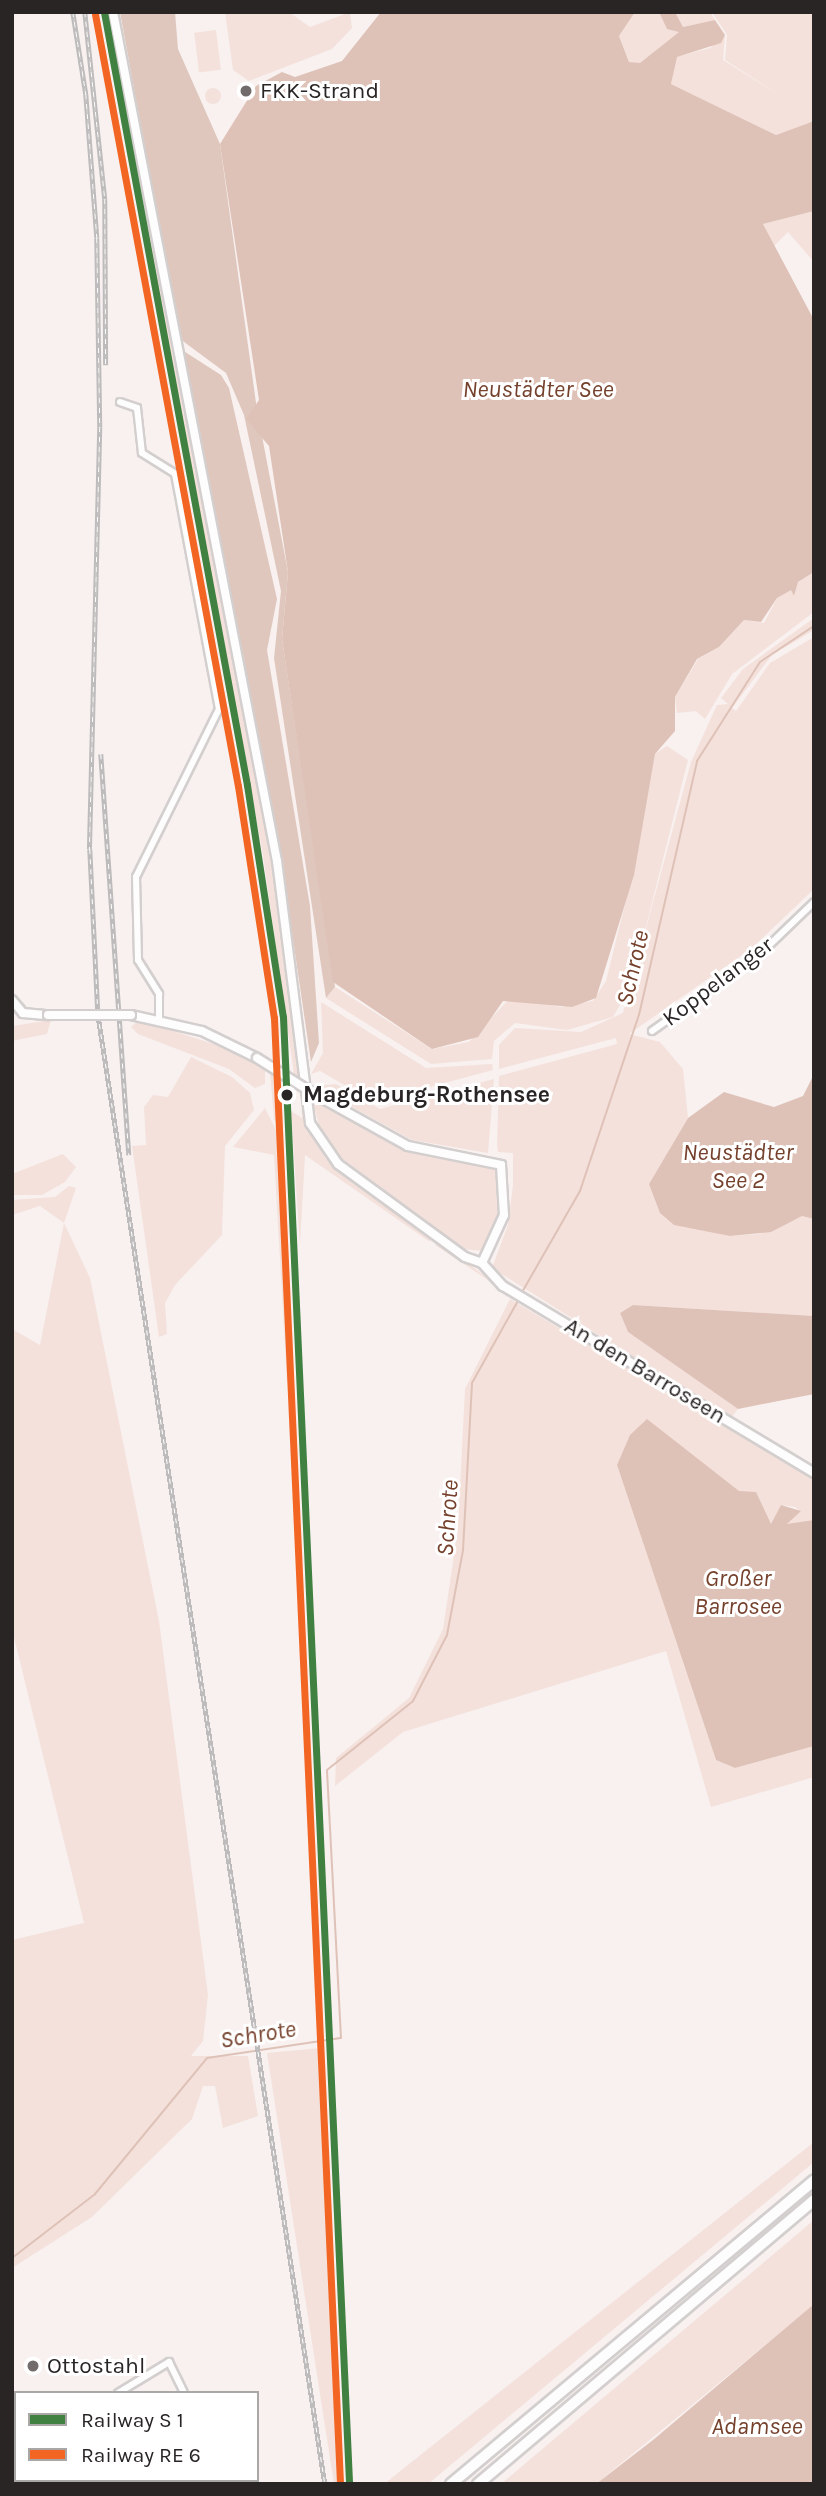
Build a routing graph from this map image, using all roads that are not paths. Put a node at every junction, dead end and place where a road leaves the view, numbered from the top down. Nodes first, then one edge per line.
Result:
1 (113, 12) edge
2 (121, 402) dead end
3 (814, 902) edge
4 (701, 984) dead end
5 (707, 992) junction
6 (12, 1000) edge
7 (159, 1019) junction
8 (652, 1031) dead end
9 (482, 1263) junction
10 (814, 1473) edge
11 (814, 2180) edge
12 (814, 2200) edge
13 (120, 2391) edge
14 (183, 2391) edge
15 (451, 2484) edge
16 (478, 2484) edge

1 - 9 street, An den Barroseen
2 - 7 street
3 - 5 street, Koppelanger
4 - 5 street
5 - 8 street, Koppelanger
6 - 7 street, bridge
7 - 9 street, bridge
9 - 10 street, An den Barroseen
11 - 15 highway
12 - 16 highway
13 - 14 street

